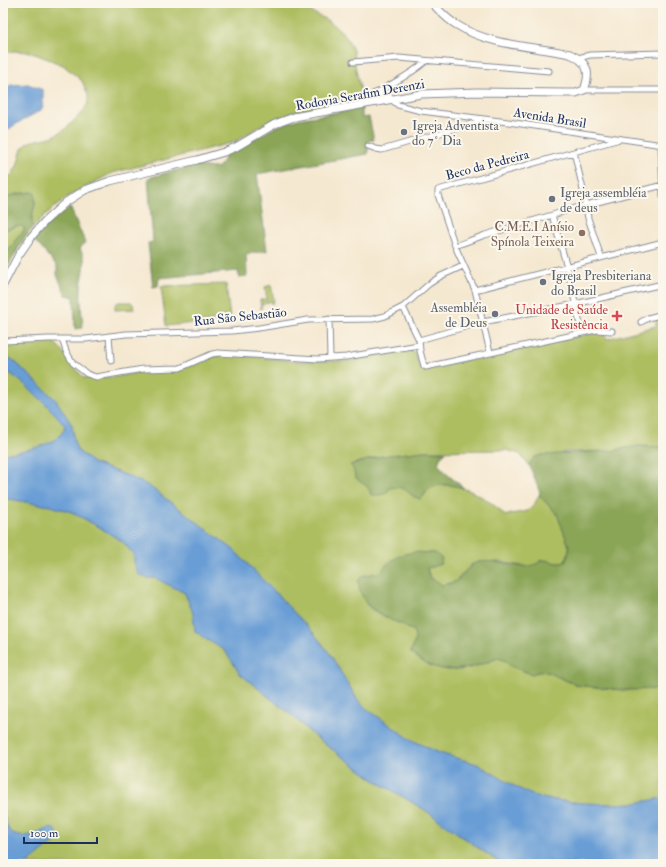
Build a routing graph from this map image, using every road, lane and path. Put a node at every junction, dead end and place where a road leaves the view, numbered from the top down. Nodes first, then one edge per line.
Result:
1 (432, 3) edge
2 (663, 53) edge
3 (578, 58) junction
4 (426, 61) junction
5 (353, 62) dead end
6 (549, 71) dead end
7 (394, 82) junction
8 (584, 90) junction
9 (663, 90) edge
10 (375, 94) junction
11 (389, 97) junction
12 (360, 106) junction
13 (487, 119) junction
14 (620, 139) junction
15 (662, 145) edge
16 (368, 146) dead end
17 (574, 152) junction
18 (663, 185) edge
19 (663, 196) edge
20 (586, 205) junction
21 (552, 215) junction
22 (663, 242) edge
23 (455, 246) junction
24 (601, 257) junction
25 (463, 266) junction
26 (567, 267) junction
27 (663, 284) edge
28 (3, 285) edge
29 (475, 290) junction
30 (575, 304) junction
31 (403, 307) junction
32 (663, 314) edge
33 (329, 319) junction
34 (483, 322) junction
35 (641, 322) dead end
36 (612, 331) dead end
37 (582, 333) junction
38 (109, 336) junction
39 (62, 339) junction
40 (3, 341) edge
41 (419, 342) junction
42 (490, 352) junction
43 (330, 358) junction
44 (111, 361) dead end

1 - 3 main road
2 - 3 street
3 - 8 main road
4 - 5 street
4 - 6 street
4 - 7 street
7 - 10 street
7 - 11 street
8 - 9 street
8 - 11 main road, Rodovia Serafim Derenzi
10 - 11 main road
10 - 12 main road
11 - 12 main road, Rodovia Serafim Derenzi
11 - 13 street, Avenida Brasil
12 - 28 main road, Rodovia Serafim Derenzi
13 - 14 street, Avenida Brasil
13 - 16 street
14 - 15 street, Avenida Brasil
14 - 17 street, Beco da Pedreira
15 - 18 street
17 - 20 street
17 - 23 street, Beco da Pedreira
18 - 19 street
18 - 20 street
20 - 21 street
20 - 24 street
21 - 23 street
21 - 26 street
22 - 24 street
23 - 25 street, Beco da Pedreira
24 - 26 street
25 - 29 street, Beco da Pedreira
25 - 31 street, Rua São Sebastião
26 - 29 street
26 - 30 street
27 - 30 street
29 - 34 street, Beco da Pedreira
30 - 34 street
30 - 37 street
31 - 33 street, Rua São Sebastião
31 - 41 street
32 - 35 street
33 - 38 street, Rua São Sebastião
33 - 43 street
34 - 41 street
34 - 42 street, Beco da Pedreira
36 - 37 street
37 - 42 street
38 - 39 street, Rua São Sebastião
38 - 44 street
39 - 40 street, Rua São Sebastião
39 - 43 street
41 - 42 street
41 - 43 street

